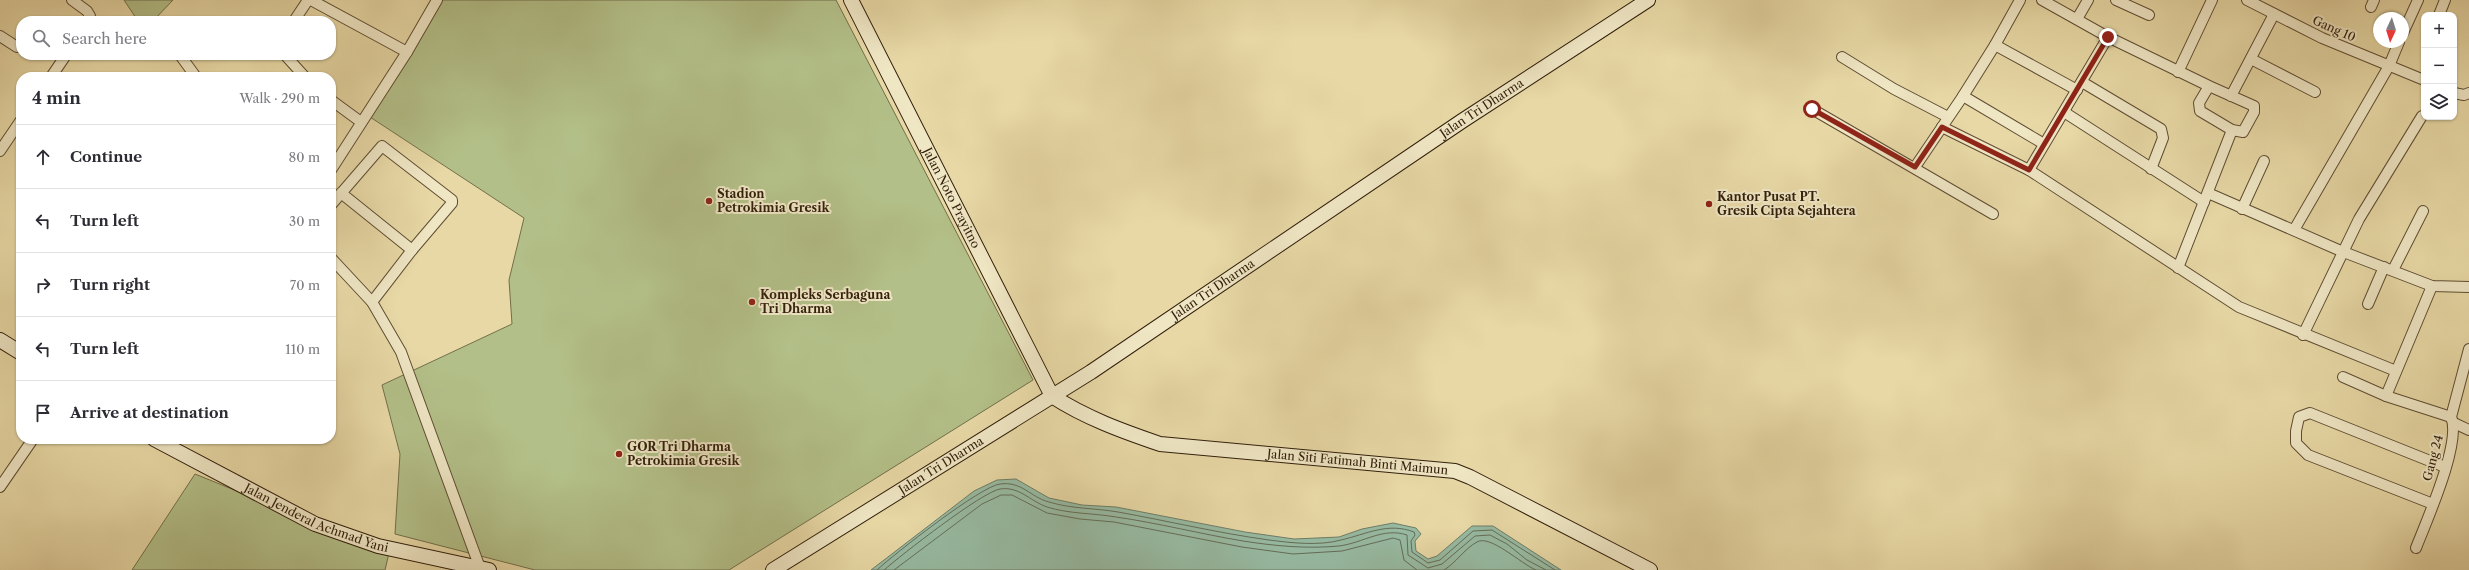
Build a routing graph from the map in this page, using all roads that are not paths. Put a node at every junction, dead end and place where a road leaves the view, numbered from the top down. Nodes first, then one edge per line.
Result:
1 (72, 0) edge
2 (308, 0) edge
3 (311, 0) edge
4 (437, 0) edge
5 (850, 0) edge
6 (1648, 0) edge
7 (2020, 0) edge
8 (2042, 0) edge
9 (2088, 0) edge
10 (2116, 0) edge
11 (2212, 0) edge
12 (2247, 0) edge
13 (2271, 0) edge
14 (2418, 0) edge
15 (2445, 0) edge
16 (2270, 12) junction
17 (2440, 12) edge
18 (2149, 15) dead end
19 (88, 16) edge
20 (297, 16) edge
21 (2077, 19) junction
22 (2409, 20) edge
23 (0, 36) edge
24 (2108, 37) junction
25 (1995, 45) junction
26 (16, 46) edge
27 (2396, 48) edge
28 (407, 52) junction
29 (1842, 57) dead end
30 (2251, 59) junction
31 (63, 60) edge
32 (184, 60) edge
33 (289, 60) edge
34 (2389, 66) junction
35 (54, 72) edge
36 (192, 72) edge
37 (300, 72) edge
38 (2178, 72) junction
39 (2421, 79) edge
40 (2080, 86) junction
41 (2209, 86) junction
42 (2315, 92) dead end
43 (2469, 93) edge
44 (2457, 94) edge
45 (1963, 96) junction
46 (2231, 96) junction
47 (336, 104) edge
48 (1812, 109) dead end
49 (2064, 112) junction
50 (1948, 117) junction
51 (2421, 118) edge
52 (361, 122) junction
53 (16, 127) edge
54 (1942, 127) junction
55 (2232, 130) junction
56 (2044, 144) junction
57 (0, 151) edge
58 (2264, 161) dead end
59 (336, 162) edge
60 (1915, 167) junction
61 (2151, 169) junction
62 (2029, 170) junction
63 (341, 193) junction
64 (2208, 193) junction
65 (336, 199) edge
66 (2204, 202) junction
67 (2242, 209) junction
68 (2423, 211) dead end
69 (1993, 214) dead end
70 (2294, 230) junction
71 (412, 250) junction
72 (2342, 251) junction
73 (336, 263) edge
74 (2178, 268) junction
75 (2388, 268) junction
76 (2432, 286) junction
77 (2469, 287) edge
78 (372, 302) junction
79 (2368, 304) dead end
80 (2303, 335) junction
81 (0, 340) edge
82 (2469, 349) edge
83 (16, 350) edge
84 (2396, 371) junction
85 (2343, 377) dead end
86 (1052, 396) junction
87 (2386, 396) junction
88 (2452, 420) junction
89 (2469, 430) edge
90 (29, 444) edge
91 (164, 444) edge
92 (2445, 467) junction
93 (0, 488) edge
94 (2433, 504) junction
95 (2416, 548) dead end
96 (484, 569) edge
97 (773, 570) edge
98 (1650, 570) edge

1 - 19 street
2 - 20 street
3 - 28 street
4 - 28 street
5 - 86 main road, Jalan Noto Prayitno
6 - 86 main road, Jalan Tri Dharma
7 - 25 street
8 - 21 street
9 - 21 street
10 - 18 street
11 - 38 street
12 - 16 street, Gang 10
13 - 16 street
14 - 22 street
15 - 17 street
16 - 30 street
16 - 34 street, Gang 10
21 - 24 street
23 - 26 street
24 - 38 street
24 - 40 street
25 - 40 street
25 - 45 street
27 - 34 street
28 - 52 street
29 - 50 street
30 - 42 street
30 - 46 street
31 - 35 street
32 - 36 street
33 - 37 street
34 - 39 street, Gang 10
34 - 70 street
38 - 41 street
40 - 49 street
40 - 61 street
41 - 46 street
41 - 55 street
43 - 44 street
45 - 50 street
45 - 56 street
46 - 55 street
47 - 52 street
48 - 60 street
49 - 56 street
49 - 61 street
50 - 54 street
51 - 72 street
52 - 59 street
53 - 57 street
54 - 60 street
54 - 62 street
55 - 64 street
56 - 62 street
58 - 67 street
60 - 69 street
61 - 66 street
62 - 74 street
63 - 65 street
63 - 71 street
63 - 71 street
64 - 66 street
64 - 67 street
66 - 74 street
67 - 70 street
68 - 75 street
70 - 72 street
71 - 78 street
72 - 75 street
72 - 80 street
73 - 78 street
74 - 80 street
75 - 76 street
75 - 79 street
76 - 77 street
76 - 84 street
78 - 96 street
80 - 84 street
81 - 83 main road
82 - 88 street, Gang 24
84 - 87 street
85 - 87 street
86 - 97 main road, Jalan Tri Dharma
86 - 98 main road, Jalan Siti Fatimah Binti Maimun
87 - 88 street
88 - 89 street
88 - 92 street, Gang 24
90 - 93 street
91 - 96 main road, Jalan Jenderal Achmad Yani
92 - 94 street, Gang 24
92 - 94 street
94 - 95 street, Gang 24

